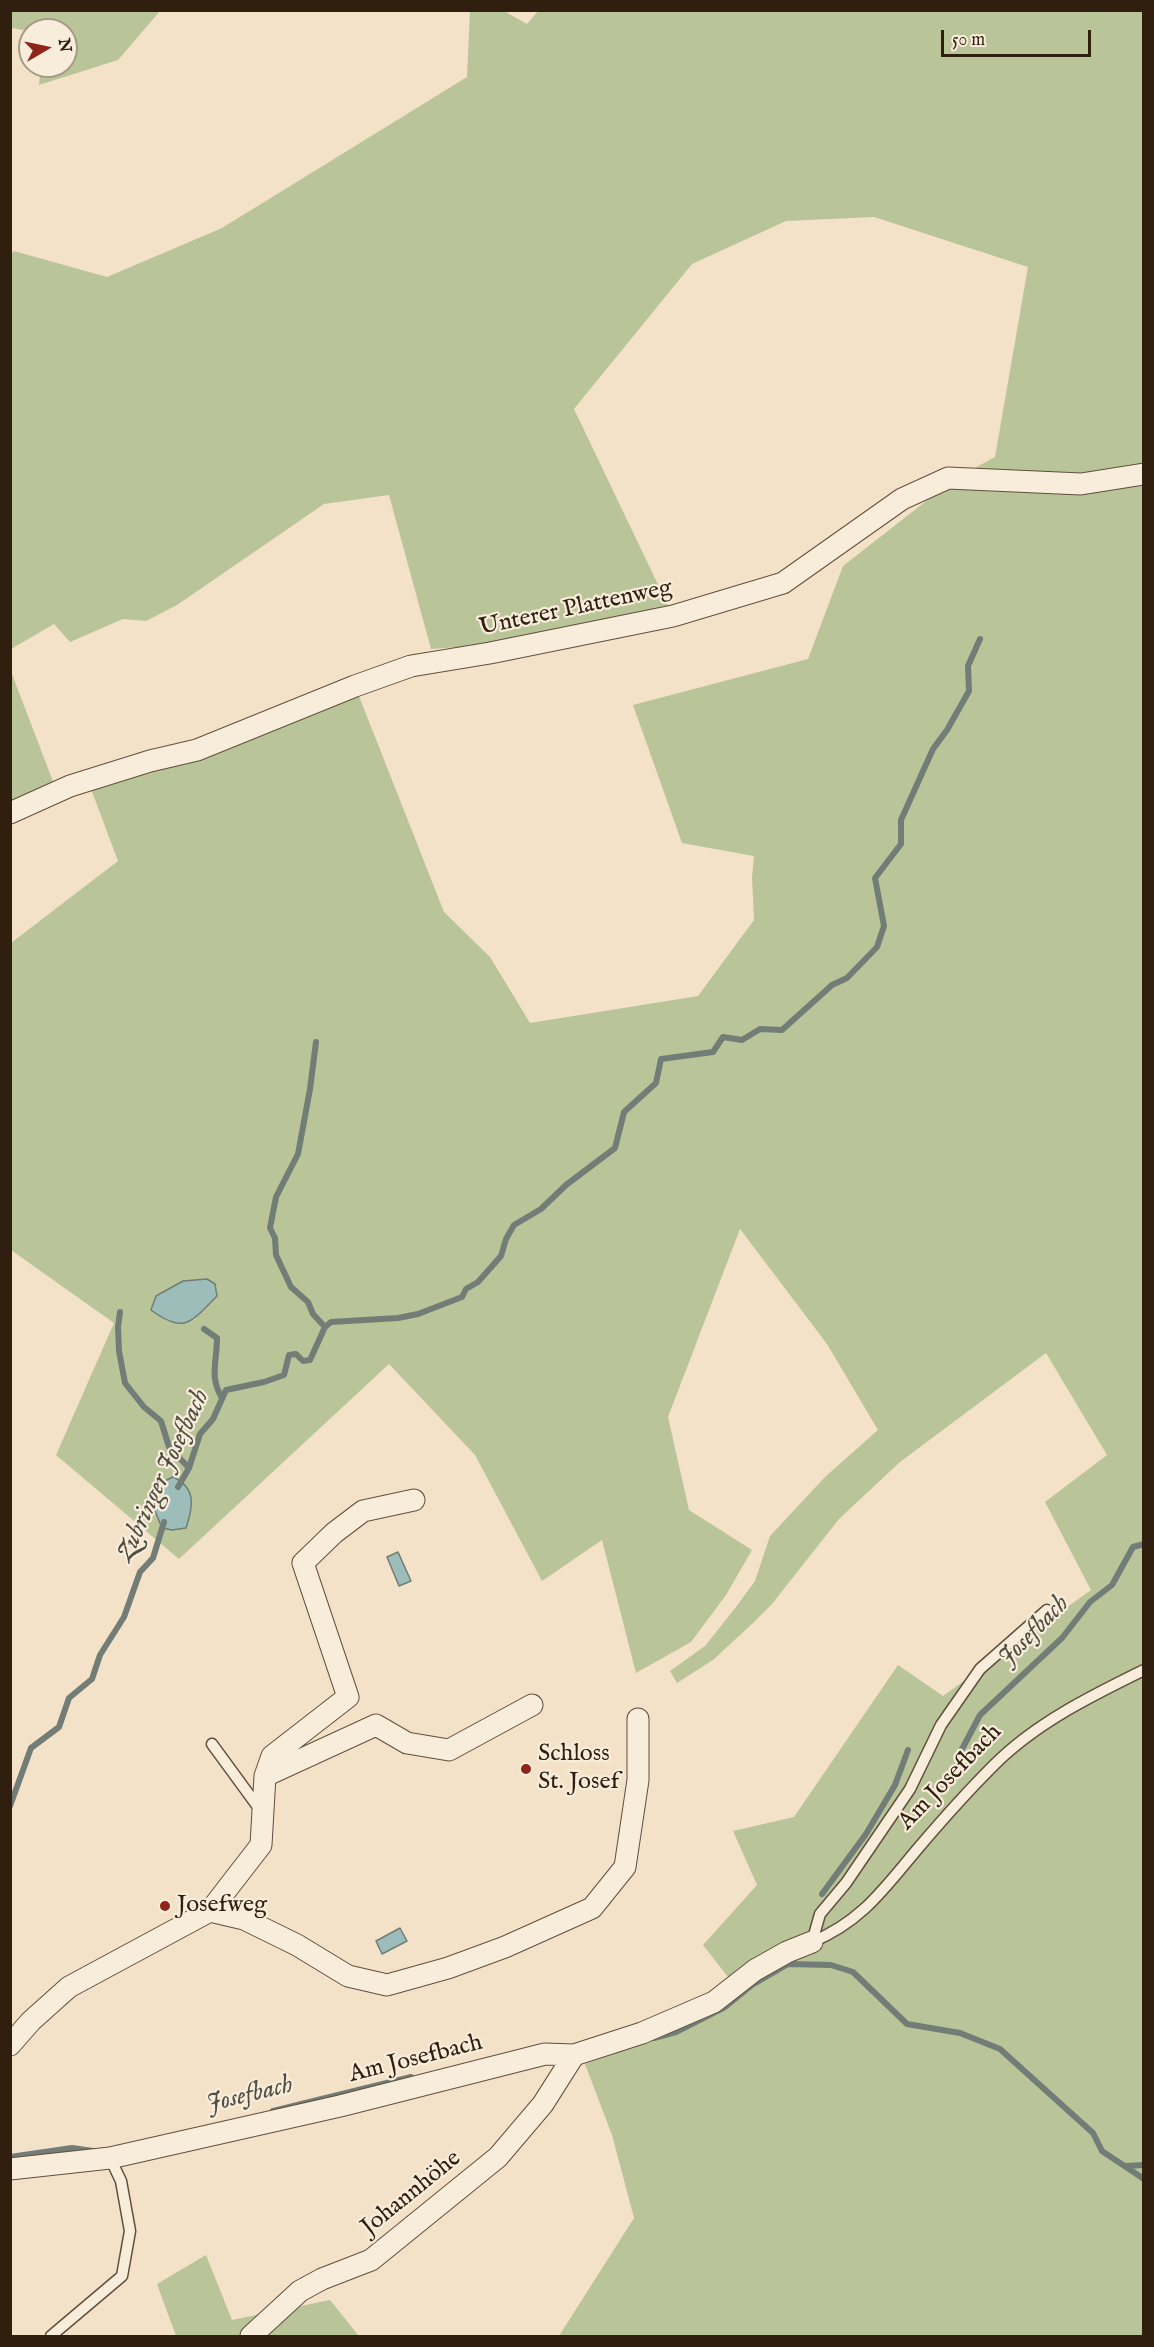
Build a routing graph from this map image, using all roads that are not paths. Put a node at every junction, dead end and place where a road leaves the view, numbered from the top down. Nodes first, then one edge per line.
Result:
1 (1143, 474) edge
2 (10, 813) edge
3 (414, 1500) dead end
4 (1047, 1610) dead end
5 (1143, 1670) edge
6 (532, 1705) dead end
7 (638, 1719) dead end
8 (212, 1744) dead end
9 (265, 1776) junction
10 (263, 1814) junction
11 (210, 1911) junction
12 (812, 1942) junction
13 (10, 2045) edge
14 (574, 2055) junction
15 (110, 2158) junction
16 (10, 2169) edge
17 (51, 2337) edge
18 (251, 2337) edge

1 - 2 street, Unterer Plattenweg
3 - 9 street
4 - 12 lane, Am Josefbach
5 - 12 lane, Am Josefbach
6 - 9 street
7 - 11 street
8 - 10 lane
9 - 10 street
10 - 11 street
11 - 13 street
12 - 14 street, Am Josefbach
14 - 15 street, Am Josefbach
14 - 18 street, Johannhöhe
15 - 16 street, Am Josefbach
15 - 17 lane

